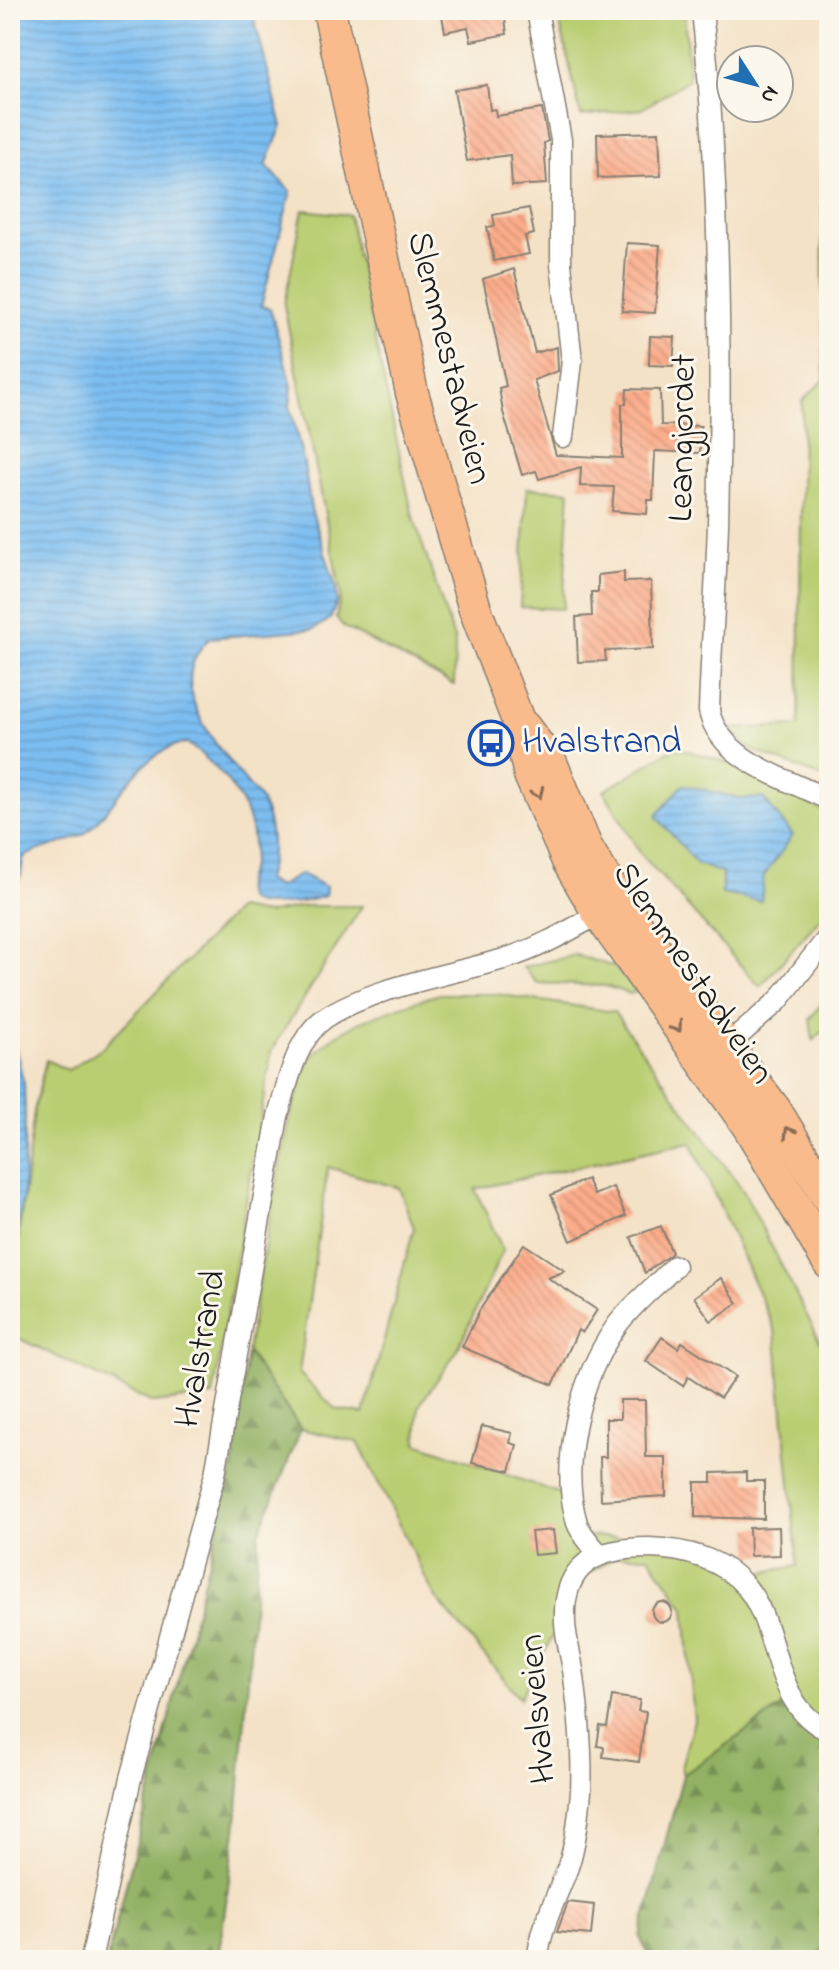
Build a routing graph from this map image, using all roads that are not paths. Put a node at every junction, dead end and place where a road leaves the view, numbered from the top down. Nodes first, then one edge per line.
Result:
1 (329, 10) edge
2 (537, 10) edge
3 (702, 10) edge
4 (563, 437) dead end
5 (829, 800) edge
6 (610, 909) junction
7 (829, 936) edge
8 (715, 1056) junction
9 (829, 1199) edge
10 (829, 1263) edge
11 (675, 1266) dead end
12 (598, 1553) junction
13 (829, 1731) edge
14 (91, 1960) edge
15 (537, 1960) edge

1 - 6 main road, Slemmestadveien
2 - 4 street
3 - 5 street, Leangjordet
6 - 8 main road, Slemmestadveien
6 - 14 street, Hvalstrand
7 - 8 street
9 -> 8 main road, Slemmestadveien
8 - 10 main road, Slemmestadveien
11 - 12 street
12 - 13 street
12 - 15 street, Hvalsveien

